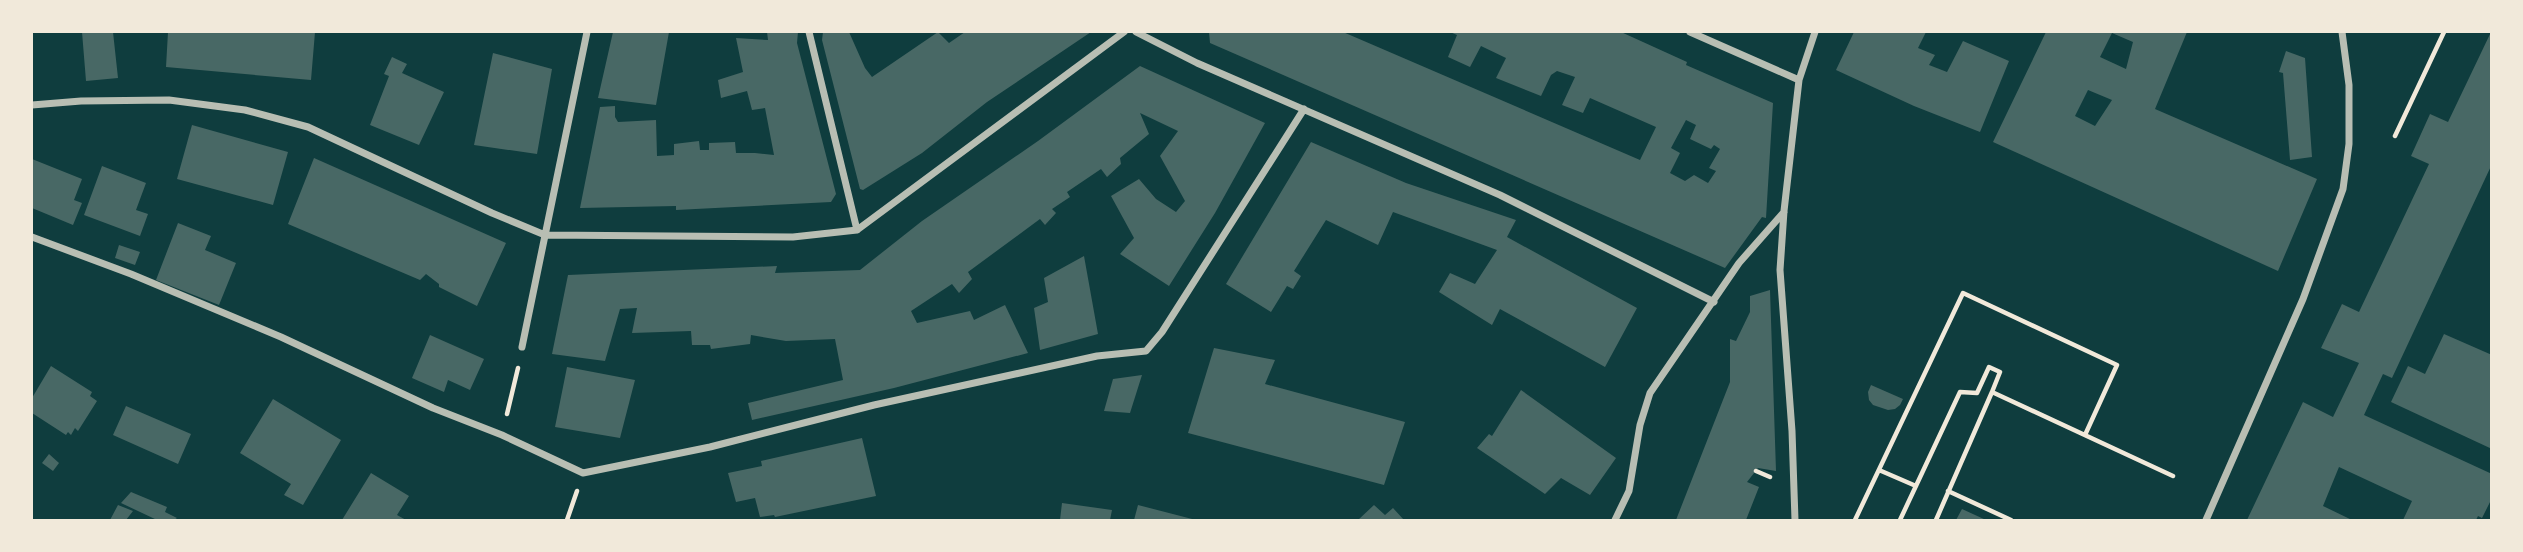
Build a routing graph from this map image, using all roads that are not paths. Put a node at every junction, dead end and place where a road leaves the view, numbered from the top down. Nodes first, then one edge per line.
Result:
1 (587, 32) edge
2 (809, 32) edge
3 (1124, 32) edge
4 (1136, 32) edge
5 (1690, 32) edge
6 (1815, 32) edge
7 (2342, 32) edge
8 (1800, 80) junction
9 (32, 105) edge
10 (1304, 109) junction
11 (1784, 211) junction
12 (857, 230) junction
13 (545, 235) junction
14 (32, 237) edge
15 (1714, 302) junction
16 (522, 348) road end
17 (1615, 520) edge
18 (1795, 520) edge
19 (2206, 520) edge

1 - 13 street
2 - 12 street
3 - 12 street
4 - 10 street
5 - 8 street
6 - 8 street
7 - 19 street
8 - 11 street
9 - 13 street
10 - 14 street
10 - 15 street
11 - 15 street
11 - 18 street
12 - 13 street
13 - 16 street
15 - 17 street

